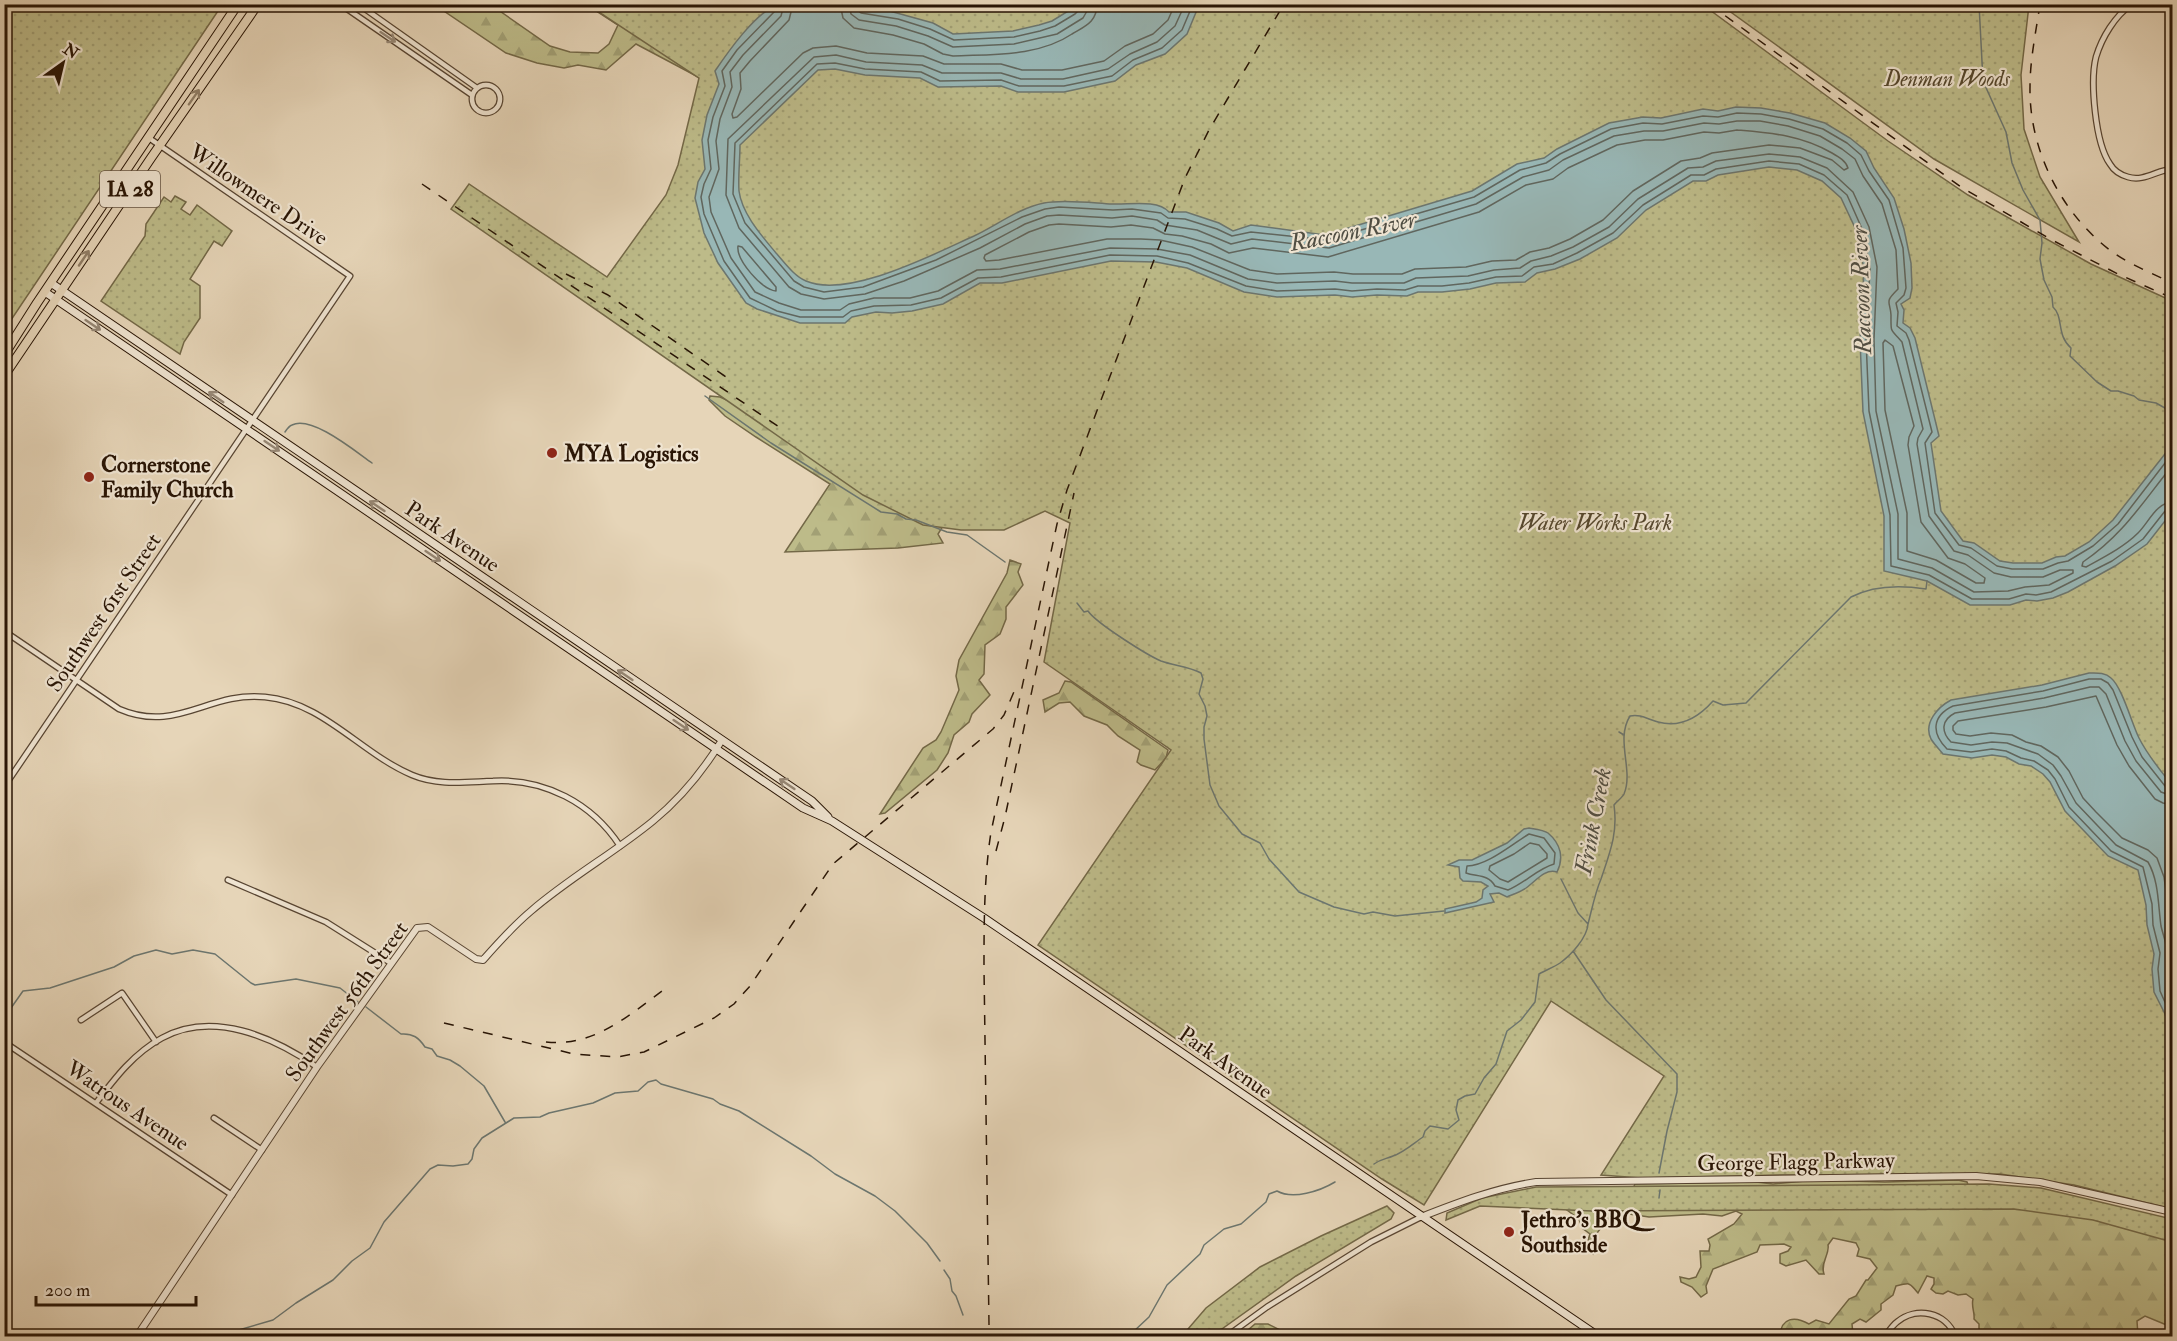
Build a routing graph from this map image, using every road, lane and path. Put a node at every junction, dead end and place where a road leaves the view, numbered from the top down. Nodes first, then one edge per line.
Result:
1 (238, 4) edge
2 (258, 4) edge
3 (340, 4) edge
4 (358, 4) edge
5 (2132, 4) edge
6 (477, 88) junction
7 (472, 95) junction
8 (149, 138) junction
9 (160, 146) junction
10 (2172, 169) edge
11 (350, 276) joint
12 (51, 283) junction
13 (62, 290) junction
14 (45, 292) junction
15 (56, 299) junction
16 (4, 354) edge
17 (4, 376) edge
18 (251, 421) junction
19 (246, 429) junction
20 (4, 631) edge
21 (77, 680) junction
22 (722, 740) junction
23 (717, 749) junction
24 (4, 787) edge
25 (832, 821) junction
26 (620, 846) junction
27 (228, 880) dead end
28 (391, 963) junction
29 (81, 1020) dead end
30 (4, 1042) edge
31 (156, 1042) junction
32 (318, 1067) junction
33 (96, 1103) junction
34 (214, 1118) dead end
35 (262, 1150) junction
36 (232, 1195) junction
37 (2172, 1212) edge
38 (1421, 1216) junction
39 (1887, 1334) edge
40 (137, 1336) edge
41 (1227, 1336) edge
42 (1598, 1336) edge
43 (1955, 1336) edge

1 - 8 main road, IA 28
9 -> 2 main road, IA 28
3 -> 7 street
4 - 6 street
5 - 10 street
6 - 7 street
6 - 7 street
8 - 9 street, Willowmere Drive
8 - 12 main road, IA 28
9 - 11 street, Willowmere Drive
13 -> 9 main road, IA 28
11 - 18 street, Southwest 61st Street
12 - 13 main road, Park Avenue
12 - 14 main road, IA 28
13 - 15 main road, IA 28
18 -> 13 main road, Park Avenue
14 - 15 main road, Park Avenue
14 - 16 main road, IA 28
15 - 17 main road, IA 28
15 -> 19 main road, Park Avenue
18 - 19 street, Southwest 61st Street
22 -> 18 main road, Park Avenue
19 - 21 street, Southwest 61st Street
19 -> 23 main road, Park Avenue
20 - 21 street
21 - 24 street, Southwest 61st Street
21 - 26 street
22 - 23 street, Southwest 56th Street
25 -> 22 main road, Park Avenue
23 - 25 main road, Park Avenue
23 - 26 street, Southwest 56th Street
25 - 38 main road, Park Avenue
26 - 28 street, Southwest 56th Street
27 - 28 street
28 - 32 street, Southwest 56th Street
29 - 31 street
30 - 33 street, Watrous Avenue
31 - 32 street
31 - 33 street
32 - 35 street, Southwest 56th Street
33 - 36 street, Watrous Avenue
34 - 35 street
35 - 36 street, Southwest 56th Street
36 - 40 street, Southwest 56th Street
37 - 38 street, George Flagg Parkway
38 - 41 street
38 - 42 main road, Park Avenue
39 - 43 street

